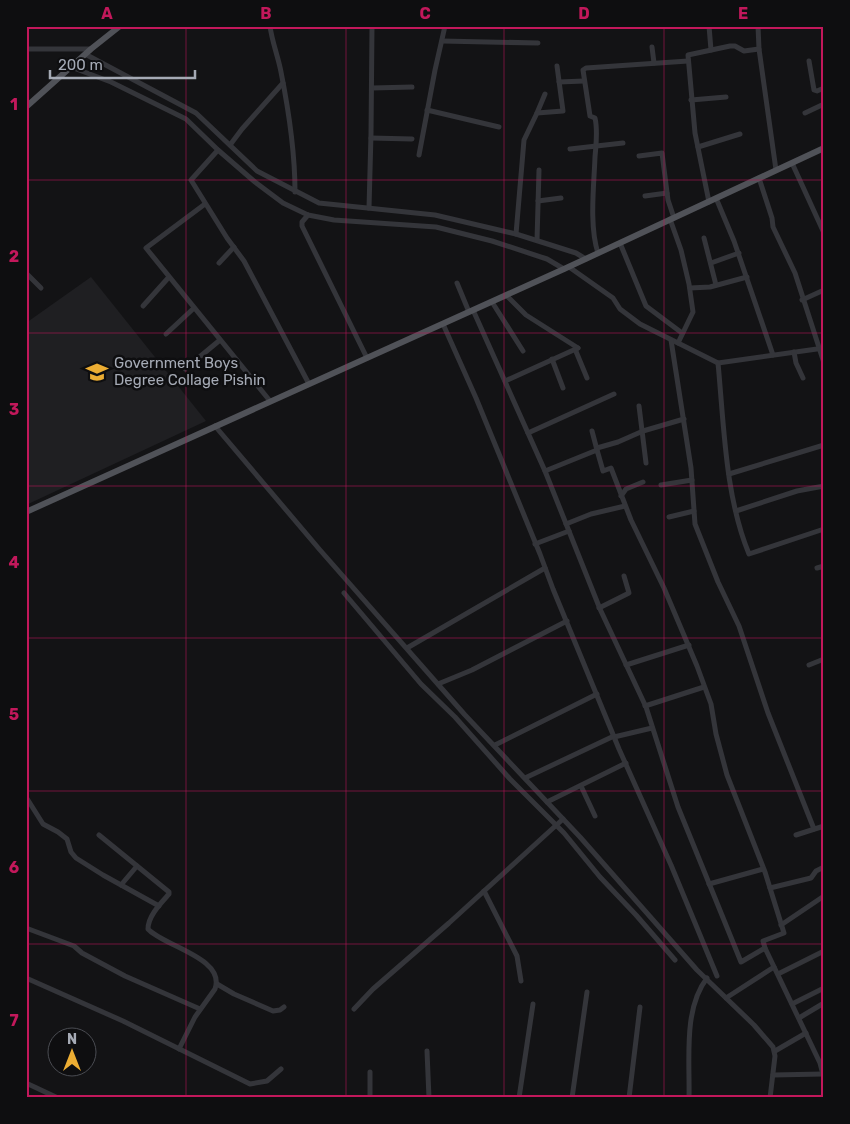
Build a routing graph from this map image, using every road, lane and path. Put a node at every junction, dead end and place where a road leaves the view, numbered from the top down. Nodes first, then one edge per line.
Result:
1 (120, 26) edge
2 (270, 26) edge
3 (372, 26) edge
4 (445, 26) edge
5 (709, 26) edge
6 (758, 26) edge
7 (442, 41) junction
8 (538, 43) dead end
9 (652, 47) dead end
10 (26, 49) edge
11 (91, 49) junction
12 (759, 49) junction
13 (711, 50) junction
14 (85, 54) junction
15 (688, 61) junction
16 (809, 61) dead end
17 (654, 63) junction
18 (557, 66) dead end
19 (71, 67) junction
20 (559, 82) junction
21 (584, 82) junction
22 (283, 84) junction
23 (412, 87) dead end
24 (372, 88) junction
25 (824, 88) edge
26 (545, 94) dead end
27 (726, 97) dead end
28 (691, 100) junction
29 (824, 104) edge
30 (26, 108) edge
31 (427, 110) junction
32 (537, 113) junction
33 (805, 114) dead end
34 (499, 127) dead end
35 (740, 134) dead end
36 (371, 138) junction
37 (412, 139) dead end
38 (623, 143) dead end
39 (230, 145) junction
40 (596, 146) junction
41 (698, 147) junction
42 (824, 148) edge
43 (570, 149) dead end
44 (218, 150) junction
45 (419, 155) dead end
46 (639, 156) dead end
47 (792, 163) junction
48 (539, 170) dead end
49 (776, 170) junction
50 (759, 178) junction
51 (295, 192) junction
52 (667, 193) junction
53 (645, 196) dead end
54 (561, 198) dead end
55 (716, 198) junction
56 (538, 201) junction
57 (709, 202) junction
58 (205, 204) junction
59 (369, 208) junction
60 (308, 215) junction
61 (672, 219) junction
62 (824, 232) edge
63 (516, 234) junction
64 (704, 238) dead end
65 (538, 240) junction
66 (620, 243) junction
67 (234, 247) junction
68 (598, 253) junction
69 (738, 253) junction
70 (586, 259) junction
71 (219, 263) dead end
72 (711, 263) junction
73 (566, 268) junction
74 (26, 273) edge
75 (169, 277) junction
76 (747, 278) junction
77 (457, 283) dead end
78 (716, 285) junction
79 (41, 288) dead end
80 (690, 288) junction
81 (824, 290) edge
82 (506, 295) junction
83 (802, 300) junction
84 (492, 302) junction
85 (143, 306) dead end
86 (194, 308) junction
87 (471, 311) junction
88 (443, 324) junction
89 (166, 334) dead end
90 (682, 335) junction
91 (220, 340) junction
92 (671, 340) junction
93 (678, 343) junction
94 (575, 349) junction
95 (821, 349) edge
96 (523, 351) dead end
97 (794, 352) junction
98 (773, 356) junction
99 (367, 358) junction
100 (552, 359) junction
101 (718, 363) junction
102 (824, 363) edge
103 (185, 369) dead end
104 (587, 378) dead end
105 (803, 378) dead end
106 (505, 381) junction
107 (309, 384) junction
108 (563, 388) dead end
109 (614, 394) dead end
110 (270, 401) junction
111 (639, 406) dead end
112 (684, 419) junction
113 (215, 426) junction
114 (643, 431) junction
115 (592, 432) dead end
116 (528, 433) junction
117 (824, 445) edge
118 (597, 449) junction
119 (646, 464) dead end
120 (545, 471) junction
121 (729, 474) junction
122 (692, 480) junction
123 (643, 482) dead end
124 (661, 486) dead end
125 (824, 486) edge
126 (621, 496) junction
127 (625, 506) junction
128 (736, 511) junction
129 (26, 512) edge
130 (694, 512) junction
131 (669, 517) dead end
132 (566, 524) junction
133 (824, 530) edge
134 (569, 531) junction
135 (536, 544) junction
136 (824, 566) edge
137 (545, 568) junction
138 (817, 568) dead end
139 (624, 576) dead end
140 (344, 593) dead end
141 (600, 608) junction
142 (566, 621) junction
143 (688, 645) junction
144 (408, 648) junction
145 (824, 660) edge
146 (626, 665) junction
147 (809, 665) dead end
148 (438, 684) junction
149 (704, 687) junction
150 (597, 694) junction
151 (645, 706) junction
152 (652, 728) junction
153 (614, 736) junction
154 (495, 745) junction
155 (626, 763) junction
156 (525, 778) junction
157 (581, 786) junction
158 (26, 797) edge
159 (547, 802) junction
160 (595, 816) dead end
161 (563, 819) junction
162 (556, 826) junction
163 (824, 826) edge
164 (814, 829) junction
165 (99, 835) dead end
166 (796, 835) dead end
167 (137, 866) junction
168 (824, 867) edge
169 (764, 870) junction
170 (710, 884) junction
171 (121, 885) junction
172 (770, 888) junction
173 (484, 891) junction
174 (824, 896) edge
175 (159, 906) junction
176 (781, 925) junction
177 (26, 928) edge
178 (765, 948) junction
179 (824, 951) edge
180 (675, 960) dead end
181 (774, 967) junction
182 (778, 974) junction
183 (718, 976) dead end
184 (26, 978) edge
185 (707, 978) junction
186 (521, 981) dead end
187 (217, 984) junction
188 (822, 989) dead end
189 (587, 992) dead end
190 (726, 998) junction
191 (824, 1003) edge
192 (533, 1004) dead end
193 (792, 1004) junction
194 (284, 1007) dead end
195 (640, 1007) dead end
196 (200, 1009) junction
197 (354, 1009) dead end
198 (799, 1018) junction
199 (806, 1033) junction
200 (179, 1049) junction
201 (427, 1051) dead end
202 (775, 1051) junction
203 (281, 1069) dead end
204 (370, 1072) dead end
205 (773, 1075) junction
206 (823, 1076) edge
207 (26, 1083) edge
208 (58, 1098) edge
209 (370, 1098) edge
210 (430, 1098) edge
211 (519, 1098) edge
212 (572, 1098) edge
213 (629, 1098) edge
214 (689, 1098) edge
215 (770, 1098) edge

1 - 11 main road
2 - 22 street
3 - 24 street
4 - 7 street
5 - 13 street
6 - 12 street
7 - 8 street
7 - 31 street
9 - 17 street
10 - 11 street
11 - 14 main road
12 - 13 street
12 - 49 street
13 - 15 street
14 - 19 main road
14 - 39 street
15 - 17 street
15 - 28 street
16 - 25 street
17 - 21 street
18 - 20 street
19 - 30 main road
19 - 44 street
20 - 21 street
20 - 32 street
21 - 40 street
22 - 39 street
22 - 51 street
23 - 24 street
24 - 36 street
26 - 32 street
27 - 28 street
28 - 41 street
29 - 33 street
31 - 34 street
31 - 45 street
32 - 63 street
35 - 41 street
36 - 37 street
36 - 59 street
38 - 40 street
39 - 51 street
40 - 43 street
40 - 68 street
41 - 57 street
42 - 47 main road
44 - 58 street
44 - 60 street
46 - 52 street
47 - 49 main road
47 - 62 street
48 - 56 street
49 - 50 main road
50 - 55 main road
50 - 83 street
51 - 59 street
52 - 53 street
52 - 61 street
54 - 56 street
55 - 57 main road
55 - 69 street
56 - 65 street
57 - 61 main road
58 - 67 street
58 - 75 street
59 - 63 street
60 - 73 street
60 - 99 street
61 - 66 main road
61 - 80 street
63 - 65 street
64 - 72 street
65 - 70 street
66 - 68 main road
66 - 90 street
67 - 71 street
67 - 107 street
68 - 70 main road
69 - 72 street
69 - 76 street
70 - 73 main road
72 - 78 street
73 - 82 main road
73 - 92 street
74 - 79 street
75 - 85 street
75 - 86 street
76 - 78 street
76 - 98 street
77 - 87 street
78 - 80 street
80 - 90 street
81 - 83 street
82 - 84 main road
82 - 94 street
83 - 95 street
84 - 87 main road
84 - 96 street
86 - 89 street
86 - 91 street
87 - 88 main road
87 - 106 street
88 - 99 main road
88 - 135 street
90 - 93 street
91 - 103 street
91 - 110 street
92 - 93 street
92 - 112 street
93 - 101 street
94 - 100 street
94 - 104 street
95 - 97 street
95 - 102 street
97 - 98 street
97 - 105 street
98 - 101 street
99 - 107 main road
100 - 106 street
100 - 108 street
101 - 121 street
106 - 116 street
107 - 110 main road
109 - 116 street
110 - 113 main road
111 - 114 street
112 - 114 street
112 - 122 street
113 - 129 main road
113 - 144 street
114 - 118 street
114 - 119 street
115 - 118 street
116 - 120 street
117 - 121 street
118 - 120 street
118 - 126 street
120 - 132 street
121 - 128 street
122 - 124 street
122 - 130 street
123 - 126 street
125 - 128 street
126 - 127 street
127 - 132 street
127 - 143 street
128 - 133 street
130 - 131 street
130 - 164 street
132 - 134 street
134 - 135 street
134 - 141 street
135 - 137 street
136 - 138 street
137 - 142 street
137 - 144 street
139 - 141 street
140 - 162 street
141 - 146 street
142 - 148 street
142 - 150 street
143 - 146 street
143 - 149 street
144 - 148 street
145 - 147 street
146 - 151 street
148 - 154 street
149 - 151 street
149 - 169 street
150 - 153 street
150 - 154 street
151 - 152 street
152 - 153 street
152 - 170 street
153 - 155 street
153 - 156 street
154 - 156 street
155 - 157 street
155 - 183 street
156 - 159 street
157 - 159 street
157 - 160 street
158 - 171 street
159 - 161 street
161 - 162 street
161 - 185 street
162 - 173 street
162 - 180 street
163 - 164 street
164 - 166 street
165 - 167 street
167 - 171 street
167 - 175 street
168 - 172 street
169 - 170 street
169 - 172 street
170 - 178 street
171 - 175 street
172 - 176 street
173 - 186 street
173 - 197 street
174 - 176 street
175 - 187 street
176 - 178 street
177 - 196 street
178 - 181 street
179 - 182 street
181 - 182 street
181 - 190 street
182 - 193 street
184 - 200 street
185 - 190 street
185 - 214 street
187 - 194 street
187 - 196 street
188 - 193 street
189 - 212 street
190 - 202 street
191 - 198 street
192 - 211 street
193 - 198 street
195 - 213 street
196 - 200 street
198 - 199 street
199 - 202 street
199 - 206 street
200 - 203 street
201 - 210 street
202 - 205 street
204 - 209 street
205 - 206 street
205 - 215 street
207 - 208 street

